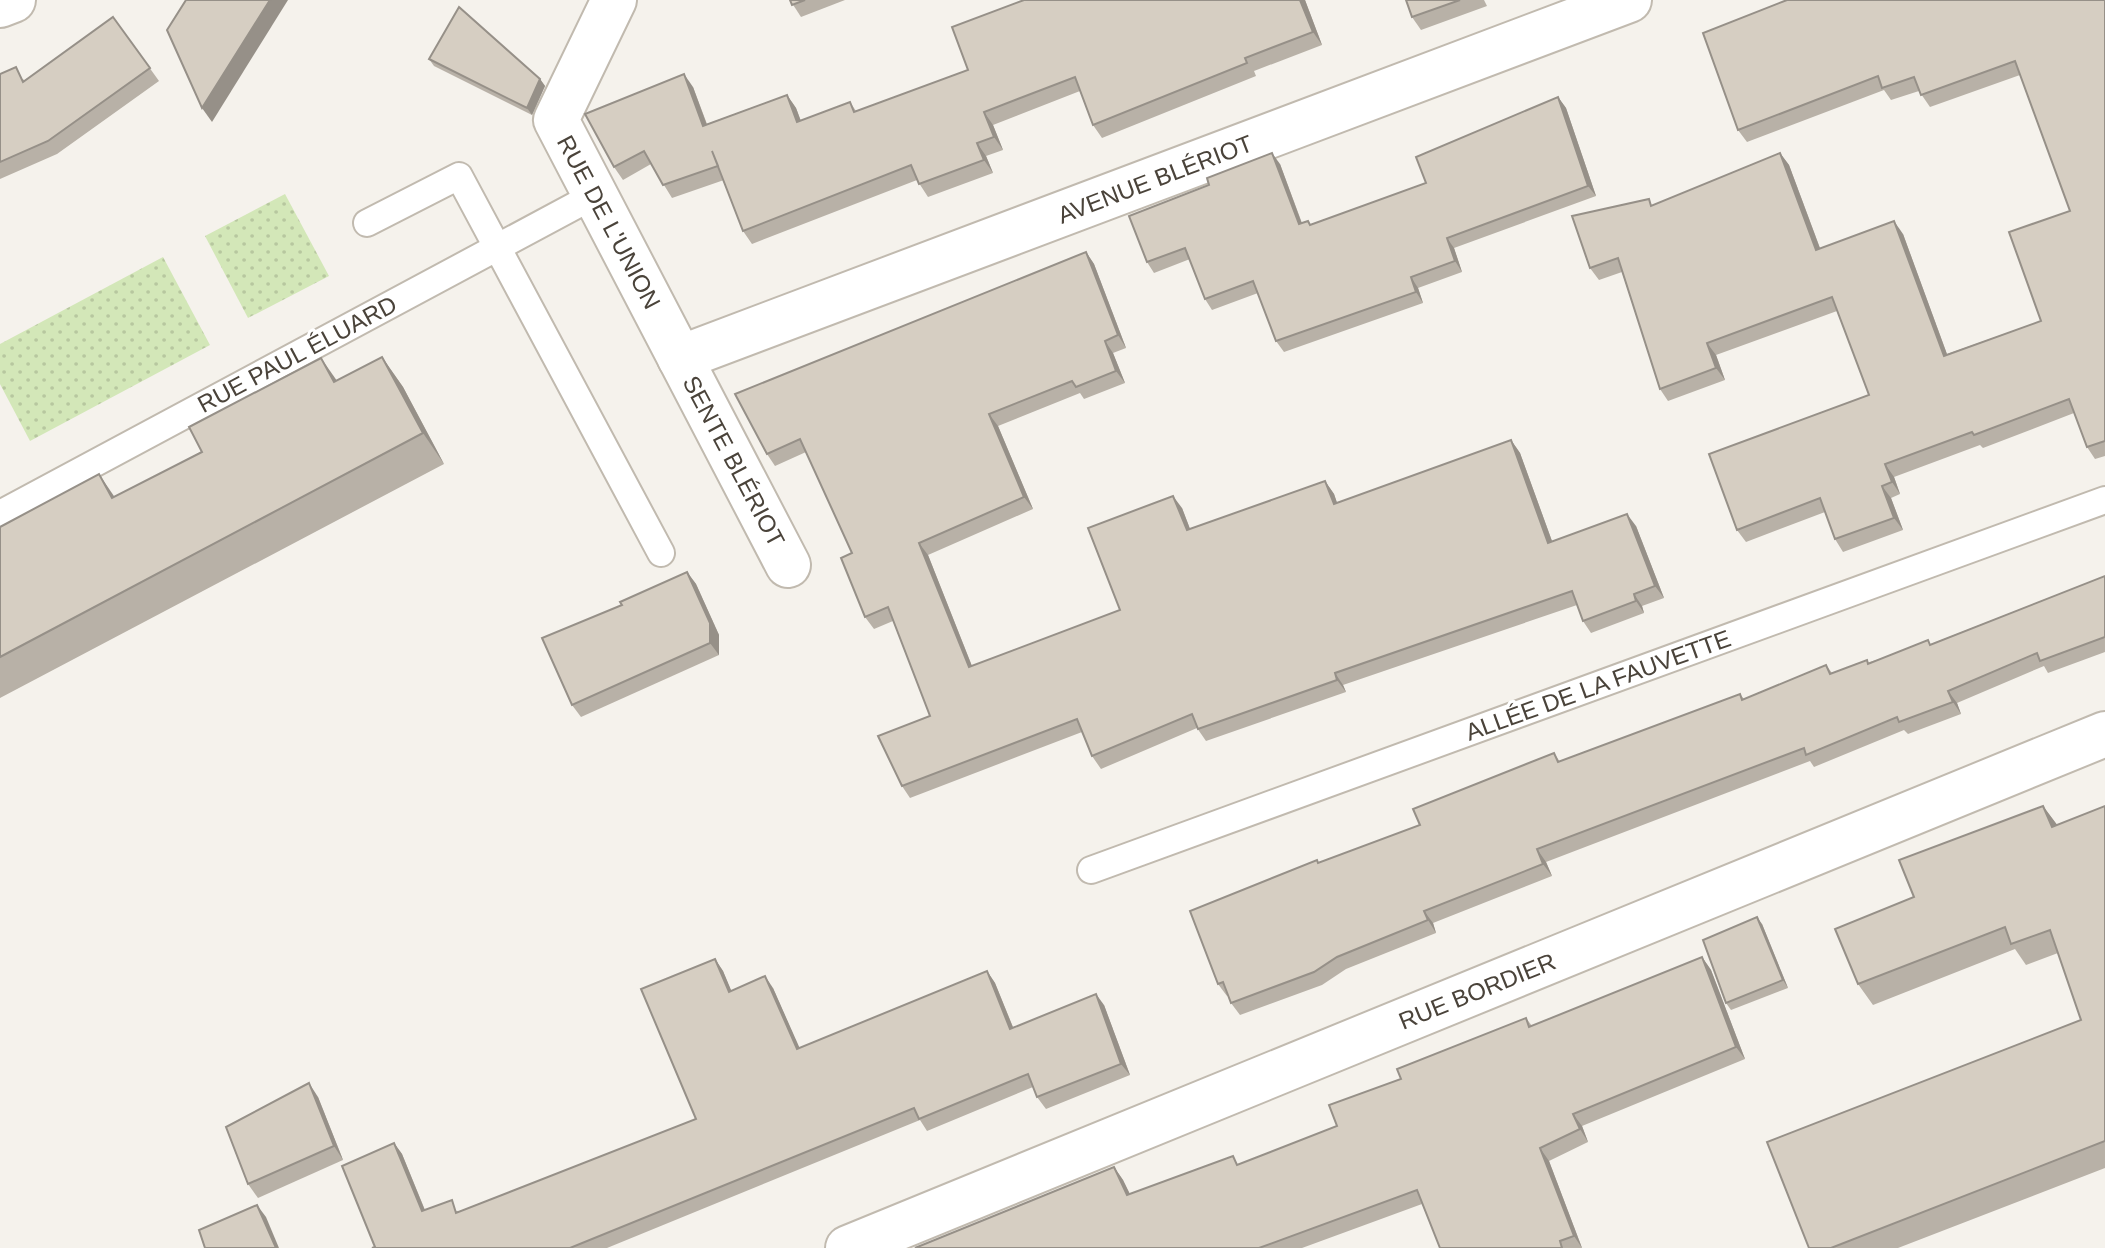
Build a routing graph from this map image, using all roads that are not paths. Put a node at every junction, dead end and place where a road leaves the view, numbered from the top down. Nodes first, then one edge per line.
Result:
1 (13, 0) edge
2 (614, 0) edge
3 (1629, 0) edge
4 (0, 5) edge
5 (595, 195) junction
6 (367, 223) dead end
7 (497, 247) junction
8 (680, 358) junction
9 (2105, 500) edge
10 (0, 514) edge
11 (661, 553) dead end
12 (788, 565) dead end
13 (2105, 734) edge
14 (1091, 870) dead end
15 (848, 1248) edge

1 - 4 street
2 - 5 street, RUE DE L'UNION
3 - 8 street, AVENUE BLÉRIOT
5 - 7 lane, RUE PAUL ÉLUARD
5 - 8 street, RUE DE L'UNION
6 - 7 lane
7 - 10 lane, RUE PAUL ÉLUARD
7 - 11 lane
8 - 12 street, SENTE BLÉRIOT
9 - 14 lane, ALLÉE DE LA FAUVETTE
13 - 15 street, RUE BORDIER

